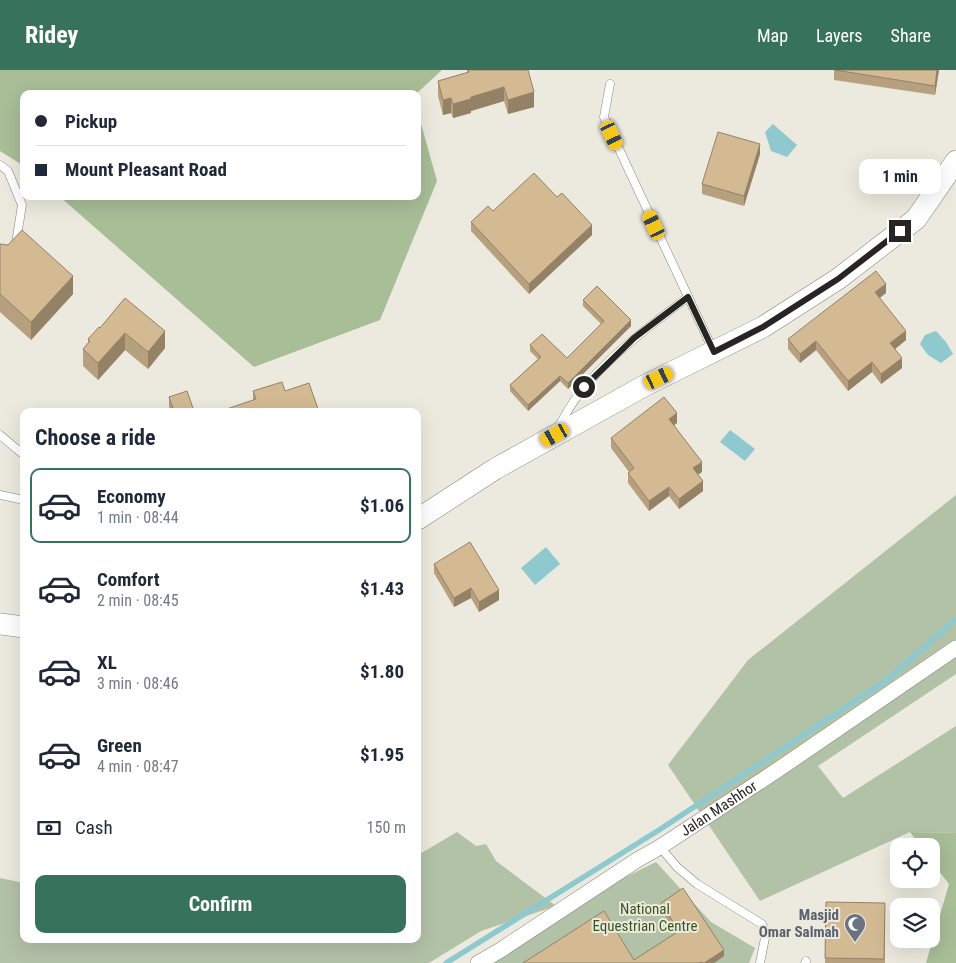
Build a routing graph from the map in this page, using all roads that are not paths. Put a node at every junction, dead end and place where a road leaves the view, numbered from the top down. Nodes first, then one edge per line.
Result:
1 (610, 84) dead end
2 (956, 161) edge
3 (0, 165) edge
4 (12, 247) edge
5 (688, 297) junction
6 (714, 352) junction
7 (0, 435) edge
8 (555, 435) junction
9 (20, 452) edge
10 (0, 496) edge
11 (20, 499) edge
12 (421, 517) edge
13 (0, 624) edge
14 (20, 626) edge
15 (956, 648) edge
16 (660, 847) junction
17 (478, 963) edge
18 (760, 963) edge

1 - 5 lane
2 - 6 street
3 - 4 lane
5 - 6 lane
5 - 8 lane
6 - 8 street
7 - 9 lane
8 - 12 street
10 - 11 lane
13 - 14 street
15 - 16 street, Jalan Mashhor
16 - 17 street, Jalan Mashhor
16 - 18 lane

